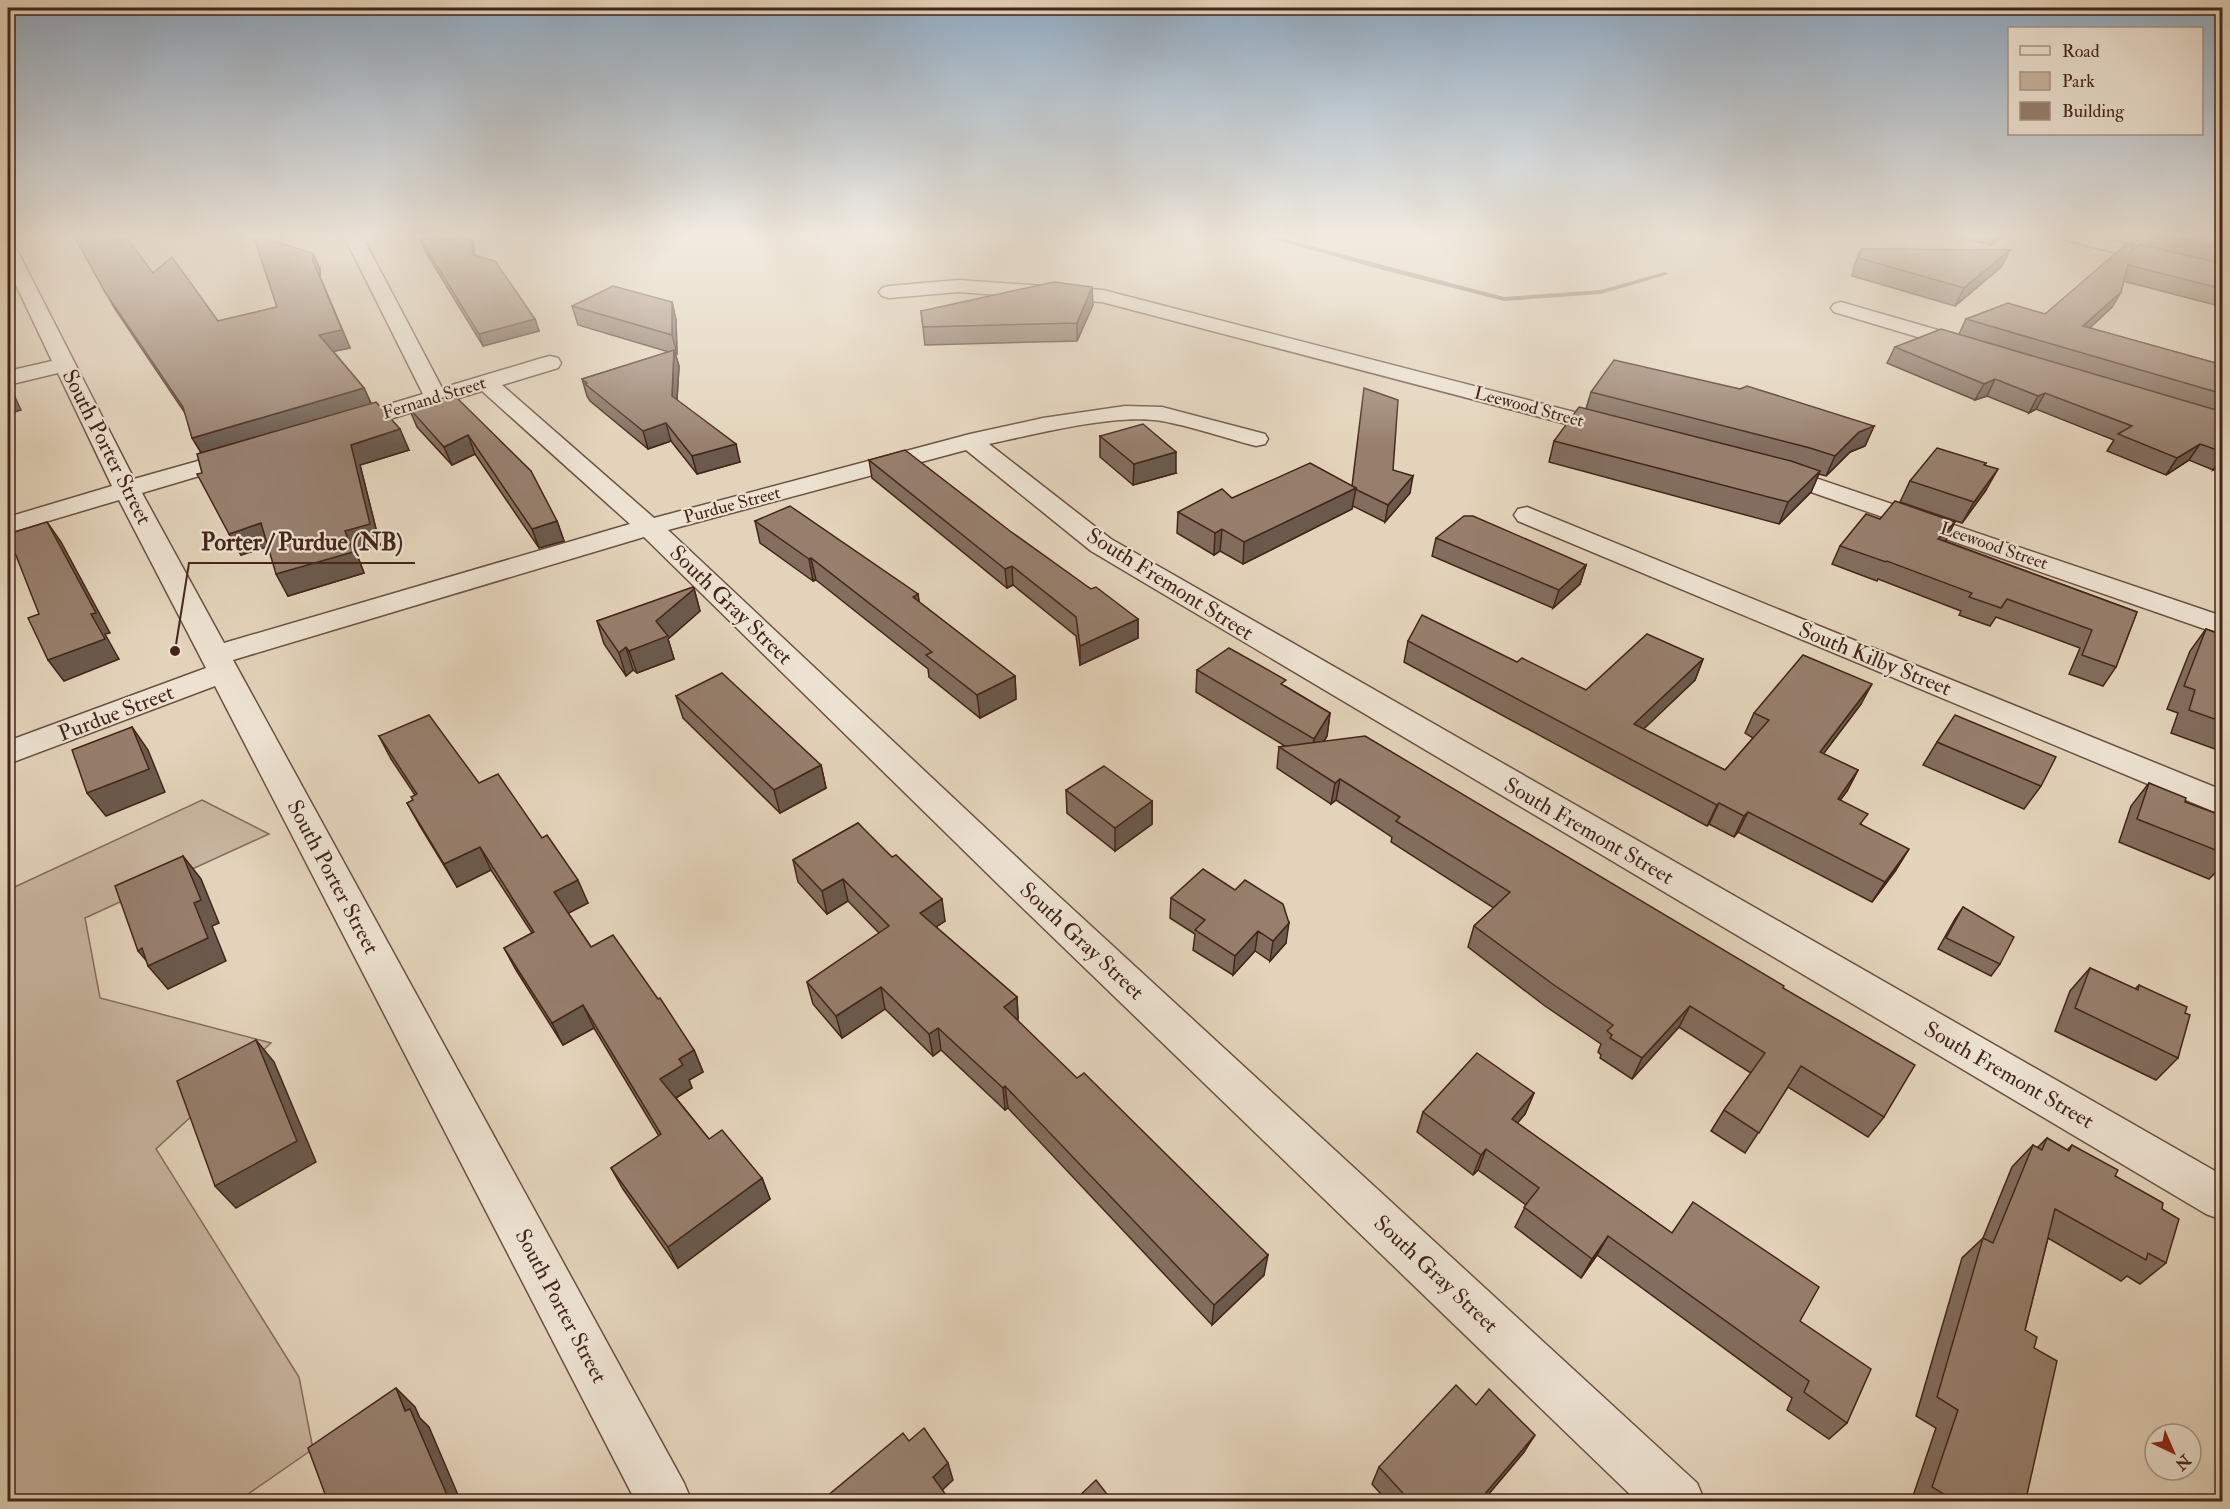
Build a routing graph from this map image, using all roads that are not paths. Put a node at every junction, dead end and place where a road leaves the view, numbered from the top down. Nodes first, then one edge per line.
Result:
1 (34, 304) edge
2 (388, 304) edge
3 (1135, 304) edge
4 (1841, 308) dead end
5 (1987, 352) edge
6 (550, 363) dead end
7 (66, 364) junction
8 (8, 378) edge
9 (486, 382) junction
10 (436, 398) junction
11 (324, 431) edge
12 (1632, 434) edge
13 (1256, 439) dead end
14 (969, 441) junction
15 (268, 448) edge
16 (1746, 463) edge
17 (127, 490) junction
18 (1527, 515) dead end
19 (8, 525) edge
20 (649, 527) junction
21 (2223, 626) edge
22 (219, 664) junction
23 (8, 753) edge
24 (2223, 803) edge
25 (2223, 1200) edge
26 (665, 1502) edge
27 (1678, 1502) edge

1 - 7 street, South Porter Street
2 - 10 street
3 - 12 street, Leewood Street
4 - 5 street
6 - 9 street, Fernand Street
7 - 8 street
7 - 17 street, South Porter Street
9 - 10 street, Fernand Street
9 - 20 street, South Gray Street
10 - 11 street, Fernand Street
13 - 14 street, Purdue Street
14 - 20 street, Purdue Street
14 - 25 street, South Fremont Street
15 - 17 street
16 - 21 street, Leewood Street
17 - 19 street
17 - 22 street, South Porter Street
18 - 24 street, South Kilby Street
20 - 22 street, Purdue Street
20 - 27 street, South Gray Street
22 - 23 street, Purdue Street
22 - 26 street, South Porter Street

